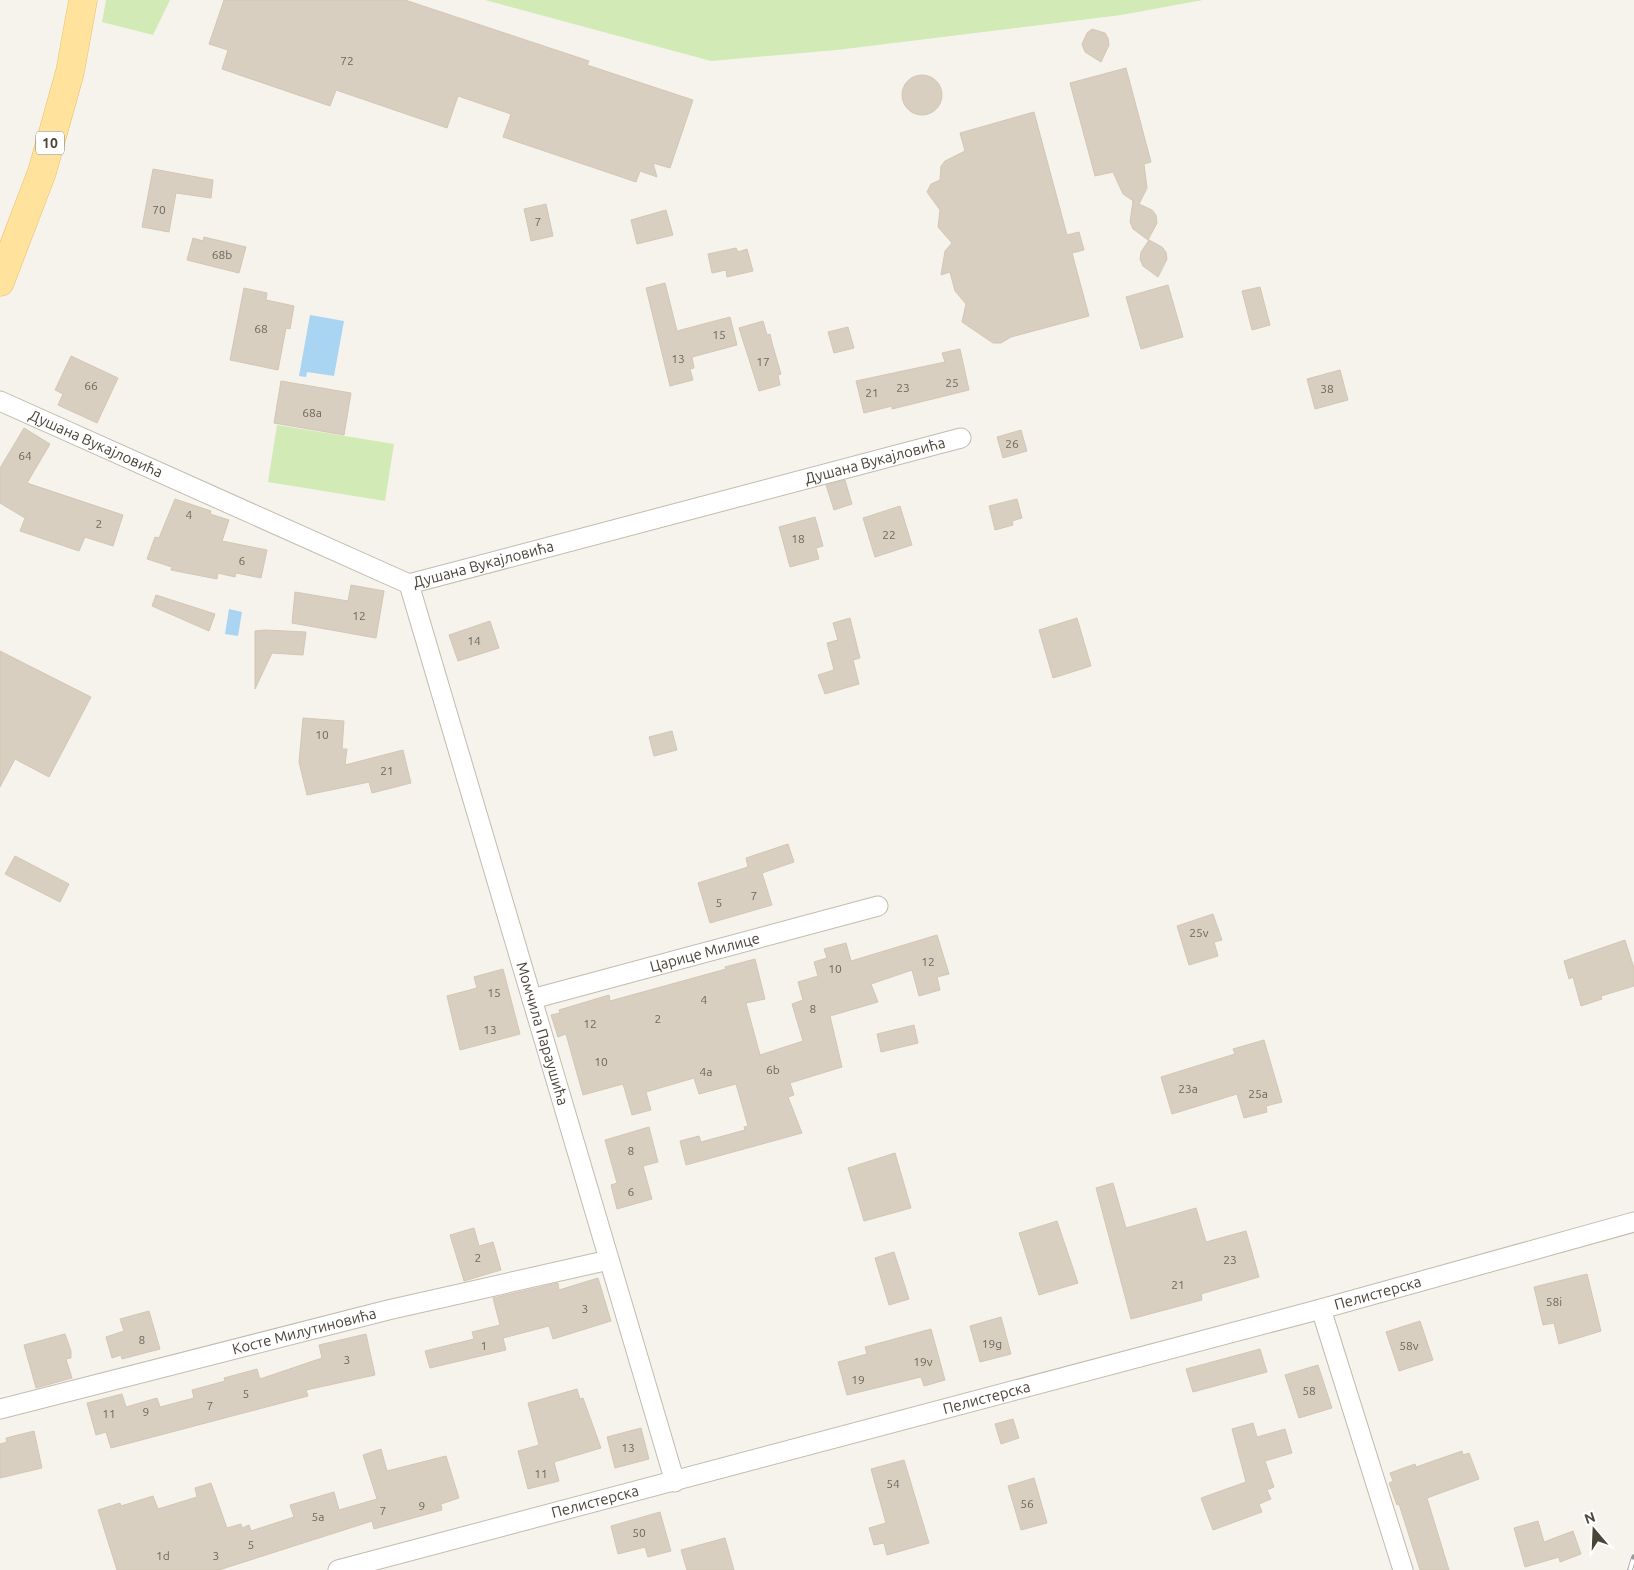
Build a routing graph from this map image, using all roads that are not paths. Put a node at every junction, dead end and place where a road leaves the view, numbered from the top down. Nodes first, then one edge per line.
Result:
1 (83, 0) edge
2 (0, 282) edge
3 (0, 401) edge
4 (961, 438) dead end
5 (409, 584) junction
6 (878, 906) dead end
7 (532, 999) junction
8 (1634, 1222) edge
9 (609, 1260) junction
10 (1321, 1309) junction
11 (0, 1409) edge
12 (675, 1482) junction
13 (338, 1570) edge
14 (1402, 1570) edge

1 - 2 main road, 10
3 - 5 street, Душана Вукајловића
4 - 5 street, Душана Вукајловића
5 - 7 street, Момчила Параушића
6 - 7 street, Царице Милице
7 - 9 street, Момчила Параушића
8 - 10 street, Пелистерска
9 - 11 street, Косте Милутиновића
9 - 12 street, Момчила Параушића
10 - 12 street, Пелистерска
10 - 14 street
12 - 13 street, Пелистерска

